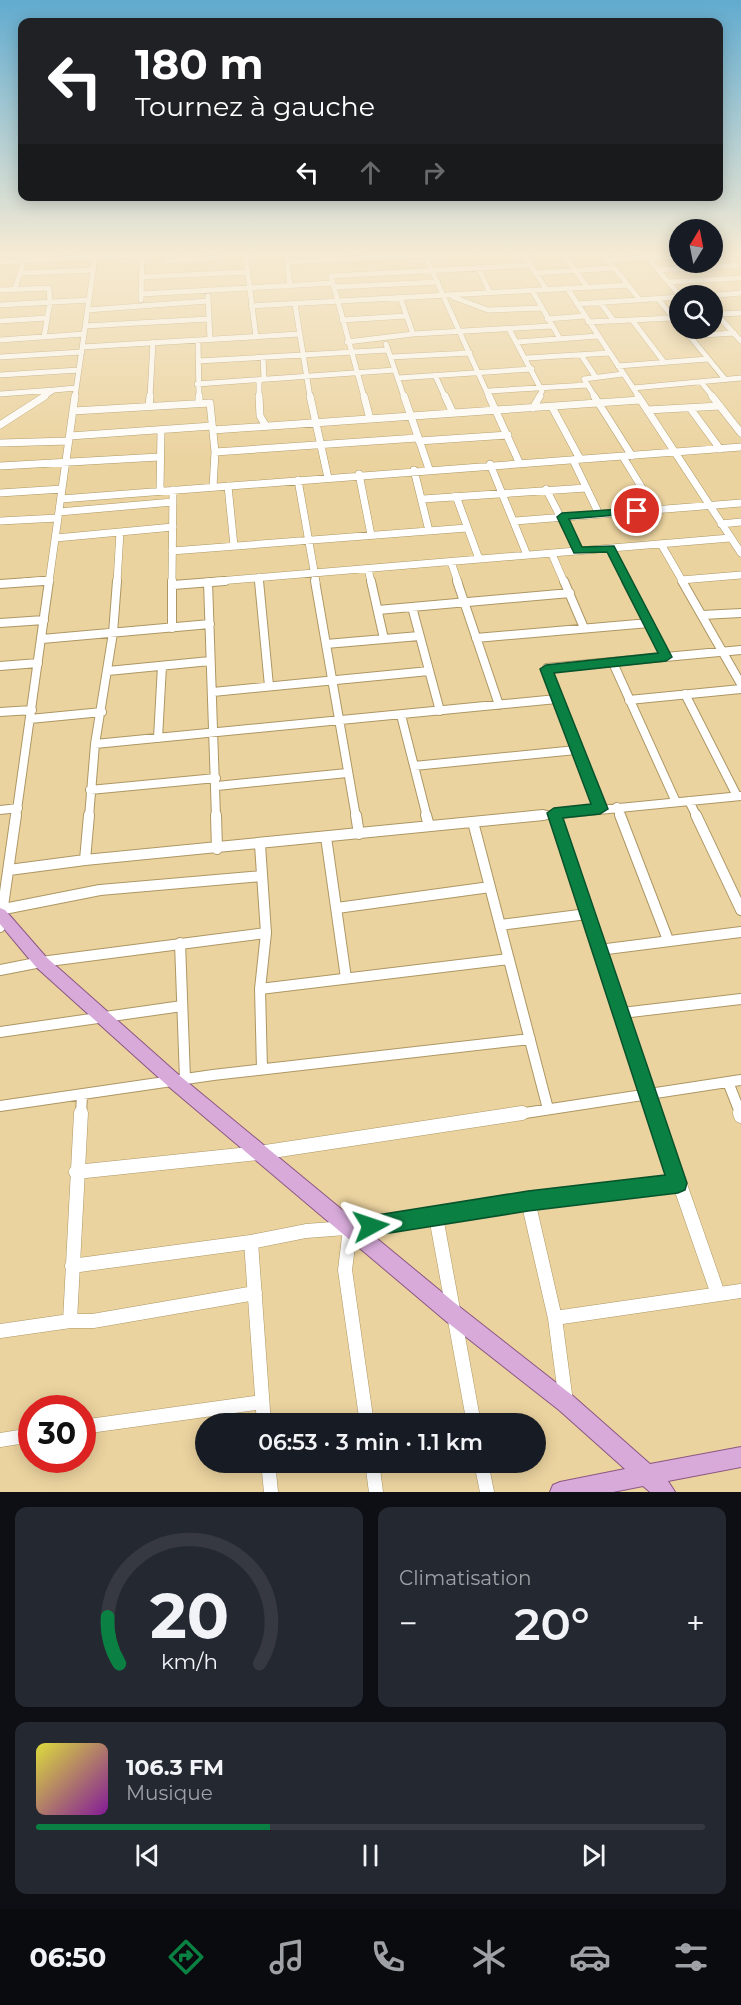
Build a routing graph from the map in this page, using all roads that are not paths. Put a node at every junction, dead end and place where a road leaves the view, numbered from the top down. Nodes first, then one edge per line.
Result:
1 (342, 320) edge
2 (632, 320) edge
3 (47, 321) edge
4 (86, 321) edge
5 (190, 321) edge
6 (208, 321) edge
7 (253, 321) edge
8 (298, 321) edge
9 (408, 321) edge
10 (456, 321) edge
11 (548, 321) edge
12 (588, 321) edge
13 (609, 321) edge
14 (614, 321) joint
15 (621, 321) edge
16 (723, 321) edge
17 (551, 326) junction
18 (509, 329) junction
19 (85, 330) junction
20 (461, 331) junction
21 (734, 333) junction
22 (300, 334) junction
23 (413, 334) junction
24 (723, 334) edge
25 (598, 336) junction
26 (44, 337) junction
27 (256, 337) junction
28 (30, 338) junction
29 (0, 339) edge
30 (384, 339) junction
31 (560, 339) junction
32 (691, 339) edge
33 (198, 340) junction
34 (210, 340) junction
35 (741, 341) edge
36 (153, 342) junction
37 (347, 342) junction
38 (517, 342) junction
39 (82, 350) junction
40 (351, 352) junction
41 (389, 353) junction
42 (470, 353) junction
43 (609, 353) junction
44 (26, 355) junction
45 (303, 355) junction
46 (581, 355) junction
47 (263, 357) junction
48 (527, 358) junction
49 (1, 359) edge
50 (708, 359) junction
51 (198, 361) junction
52 (664, 362) junction
53 (618, 366) junction
54 (532, 369) junction
55 (79, 370) junction
56 (395, 370) junction
57 (479, 372) junction
58 (357, 373) junction
59 (0, 375) edge
60 (435, 375) junction
61 (623, 375) junction
62 (595, 376) junction
63 (306, 377) junction
64 (398, 378) junction
65 (725, 379) junction
66 (262, 380) junction
67 (740, 380) edge
68 (700, 382) junction
69 (197, 384) junction
70 (587, 385) junction
71 (76, 388) junction
72 (541, 388) junction
73 (633, 388) junction
74 (54, 390) junction
75 (489, 391) junction
76 (0, 394) edge
77 (640, 400) junction
78 (200, 403) junction
79 (600, 403) junction
80 (149, 406) junction
81 (720, 406) junction
82 (552, 407) junction
83 (532, 408) junction
84 (690, 408) junction
85 (497, 410) junction
86 (647, 410) junction
87 (73, 411) junction
88 (453, 413) junction
89 (411, 417) junction
90 (741, 417) edge
91 (729, 418) junction
92 (9, 420) junction
93 (370, 420) junction
94 (317, 423) junction
95 (0, 425) edge
96 (266, 426) junction
97 (212, 428) junction
98 (161, 430) junction
99 (741, 433) edge
100 (508, 435) junction
101 (70, 438) junction
102 (418, 439) junction
103 (0, 445) edge
104 (321, 445) junction
105 (741, 447) edge
106 (720, 449) junction
107 (215, 452) junction
108 (675, 453) junction
109 (632, 456) junction
110 (159, 457) junction
111 (623, 457) junction
112 (577, 459) junction
113 (519, 462) junction
114 (66, 463) junction
115 (490, 464) junction
116 (0, 466) edge
117 (429, 469) junction
118 (414, 470) junction
119 (359, 474) junction
120 (327, 478) junction
121 (298, 480) junction
122 (228, 486) junction
123 (213, 487) junction
124 (586, 488) junction
125 (62, 489) junction
126 (546, 489) junction
127 (160, 490) junction
128 (173, 490) junction
129 (0, 493) edge
130 (501, 493) junction
131 (456, 496) junction
132 (61, 499) junction
133 (423, 499) junction
134 (173, 502) junction
135 (741, 503) edge
136 (709, 505) junction
137 (655, 509) junction
138 (599, 514) junction
139 (59, 515) junction
140 (562, 517) junction
141 (0, 521) edge
142 (515, 521) junction
143 (741, 522) edge
144 (721, 524) junction
145 (173, 527) junction
146 (467, 528) junction
147 (429, 531) junction
148 (120, 532) junction
149 (371, 535) junction
150 (56, 538) junction
151 (730, 538) junction
152 (308, 540) junction
153 (661, 544) junction
154 (234, 546) junction
155 (610, 549) junction
156 (172, 551) junction
157 (578, 551) junction
158 (741, 553) edge
159 (552, 554) junction
160 (527, 555) junction
161 (479, 559) junction
162 (451, 562) junction
163 (368, 569) junction
164 (313, 573) junction
165 (741, 575) edge
166 (259, 578) junction
167 (50, 580) junction
168 (681, 580) junction
169 (208, 582) junction
170 (0, 584) edge
171 (173, 585) junction
172 (570, 593) junction
173 (464, 602) junction
174 (411, 607) junction
175 (378, 610) junction
176 (741, 613) edge
177 (702, 615) junction
178 (44, 620) junction
179 (649, 622) junction
180 (0, 623) edge
181 (210, 624) junction
182 (172, 628) junction
183 (584, 628) junction
184 (113, 633) junction
185 (419, 636) junction
186 (476, 638) junction
187 (42, 639) junction
188 (384, 639) junction
189 (326, 644) junction
190 (741, 650) edge
191 (724, 652) junction
192 (666, 657) junction
193 (210, 661) junction
194 (38, 663) junction
195 (613, 663) junction
196 (0, 666) edge
197 (162, 666) junction
198 (429, 670) junction
199 (108, 671) junction
200 (332, 680) junction
201 (741, 684) edge
202 (269, 686) junction
203 (741, 689) edge
204 (213, 692) junction
205 (685, 694) junction
206 (557, 699) junction
207 (629, 700) junction
208 (499, 705) junction
209 (440, 711) junction
210 (0, 712) edge
211 (102, 712) junction
212 (31, 714) junction
213 (401, 715) junction
214 (338, 721) junction
215 (215, 733) junction
216 (158, 738) junction
217 (95, 744) junction
218 (576, 750) junction
219 (414, 766) junction
220 (347, 772) junction
221 (216, 782) junction
222 (90, 790) junction
223 (739, 796) edge
224 (689, 801) junction
225 (676, 802) junction
226 (617, 807) junction
227 (18, 808) junction
228 (600, 809) junction
229 (0, 810) edge
230 (554, 813) junction
231 (473, 822) junction
232 (429, 826) junction
233 (359, 834) junction
234 (326, 837) junction
235 (260, 845) junction
236 (217, 849) junction
237 (85, 860) junction
238 (9, 870) junction
239 (262, 876) junction
240 (489, 887) junction
241 (337, 908) junction
242 (741, 910) edge
243 (587, 914) junction
244 (2, 917) edge
245 (500, 925) junction
246 (741, 932) edge
247 (266, 933) junction
248 (668, 940) junction
249 (180, 943) junction
250 (599, 950) junction
251 (509, 959) junction
252 (41, 962) junction
253 (0, 970) edge
254 (346, 978) junction
255 (260, 989) junction
256 (741, 999) edge
257 (182, 1006) junction
258 (622, 1013) junction
259 (102, 1017) junction
260 (0, 1032) edge
261 (530, 1039) junction
262 (262, 1069) junction
263 (180, 1080) junction
264 (734, 1081) edge
265 (648, 1092) junction
266 (82, 1095) junction
267 (0, 1106) edge
268 (548, 1109) junction
269 (741, 1116) edge
270 (259, 1153) junction
271 (76, 1172) junction
272 (678, 1183) junction
273 (528, 1201) junction
274 (436, 1217) junction
275 (350, 1226) junction
276 (251, 1242) junction
277 (72, 1266) junction
278 (741, 1291) edge
279 (255, 1293) junction
280 (718, 1294) junction
281 (454, 1316) junction
282 (555, 1318) junction
283 (70, 1321) junction
284 (0, 1331) edge
285 (262, 1402) junction
286 (566, 1403) junction
287 (263, 1413) edge
288 (365, 1413) edge
289 (472, 1413) edge
290 (96, 1425) edge
291 (18, 1437) edge
292 (0, 1440) edge
293 (741, 1457) edge
294 (269, 1473) edge
295 (373, 1473) edge
296 (483, 1473) edge
297 (645, 1475) junction
298 (270, 1492) edge
299 (376, 1492) edge
300 (487, 1492) edge
301 (560, 1492) edge
302 (665, 1492) edge

1 - 37 street
2 - 52 street
3 - 26 street
4 - 19 street
5 - 19 street
6 - 34 street
7 - 27 street
8 - 22 street
9 - 23 street
10 - 20 street
11 - 17 street
12 - 25 street
13 - 14 street
14 - 15 street
16 - 21 street
17 - 18 street
17 - 31 street
18 - 20 street
18 - 38 street
19 - 26 street
19 - 39 street
20 - 23 street
20 - 42 street
21 - 24 street
21 - 35 street
22 - 27 street
22 - 45 street
23 - 30 street
25 - 31 street
25 - 43 street
26 - 28 street
27 - 34 street
28 - 29 street
28 - 44 street
30 - 37 street
30 - 41 street
31 - 38 street
32 - 50 street
33 - 34 street
33 - 36 street
33 - 51 street
36 - 39 street
36 - 80 street
37 - 40 street
38 - 48 street
39 - 44 street
39 - 55 street
40 - 41 street
40 - 45 street
40 - 58 street
41 - 42 street
41 - 56 street
42 - 57 street
43 - 46 street
43 - 53 street
44 - 49 street
45 - 47 street
45 - 63 street
46 - 48 street
46 - 62 street
47 - 51 street
47 - 66 street
48 - 54 street
50 - 52 street
50 - 65 street
51 - 69 street
52 - 53 street
53 - 61 street
54 - 57 street
54 - 72 street
55 - 59 street
55 - 71 street
56 - 58 street
56 - 64 street
57 - 60 street
57 - 75 street
58 - 63 street
58 - 93 street
60 - 64 street
60 - 88 street
61 - 62 street
61 - 73 street
62 - 70 street
63 - 66 street
63 - 94 street
64 - 89 street
65 - 67 street
65 - 68 street
66 - 69 street
66 - 96 street
68 - 73 street
68 - 81 street
69 - 78 street
70 - 72 street
70 - 79 street
71 - 74 street
71 - 87 street
72 - 75 street
72 - 83 street
73 - 77 street
74 - 76 street
74 - 92 street
75 - 85 street
77 - 79 street
77 - 86 street
78 - 80 street
78 - 97 street
79 - 82 street
79 - 109 street
80 - 87 street
81 - 84 street
81 - 91 street
82 - 83 street
82 - 112 street
83 - 85 street
84 - 86 street
84 - 106 street
85 - 88 street
85 - 100 street
86 - 108 street
87 - 101 street
88 - 89 street
89 - 93 street
89 - 102 street
90 - 91 street
91 - 99 street
92 - 95 street
92 - 103 street
93 - 94 street
94 - 96 street
94 - 104 street
96 - 97 street
97 - 98 street
97 - 107 street
98 - 101 street
98 - 110 street
100 - 102 street
100 - 113 street
101 - 103 street
101 - 114 street
102 - 104 street
102 - 117 street
104 - 107 street
104 - 120 street
105 - 106 street
106 - 108 street
107 - 123 street
108 - 109 street
108 - 136 street
109 - 111 street
110 - 114 street
110 - 127 street
111 - 112 street
111 - 137 street
112 - 113 street
112 - 124 street
113 - 115 street
114 - 116 street
114 - 125 street
115 - 117 street
115 - 130 street
117 - 118 street
118 - 119 street
118 - 133 street
119 - 120 street
119 - 149 street
120 - 121 street
121 - 122 street
121 - 152 street
122 - 123 street
122 - 154 street
123 - 128 street
124 - 126 street
124 - 138 street
125 - 129 street
125 - 132 street
126 - 130 street
126 - 140 street
127 - 128 street
127 - 132 street
128 - 134 street
130 - 131 street
130 - 142 street
131 - 133 street
131 - 146 street
132 - 139 street
133 - 147 street
134 - 139 street
134 - 145 street
135 - 136 street
136 - 137 street
136 - 144 street
137 - 138 street
138 - 140 street
139 - 141 street
139 - 150 street
140 - 142 street
140 - 157 street
142 - 160 street
143 - 144 street
144 - 151 street
145 - 148 street
145 - 156 street
146 - 147 street
146 - 161 street
147 - 149 street
148 - 150 street
148 - 184 street
149 - 152 street
150 - 167 street
151 - 153 street
151 - 158 street
152 - 154 street
152 - 164 street
153 - 155 street
153 - 168 street
154 - 156 street
155 - 157 street
155 - 179 street
156 - 171 street
157 - 159 street
159 - 160 street
159 - 172 street
160 - 161 street
161 - 162 street
162 - 163 street
162 - 173 street
163 - 164 street
163 - 175 street
164 - 166 street
164 - 189 street
165 - 168 street
166 - 169 street
166 - 202 street
167 - 170 street
167 - 178 street
168 - 177 street
169 - 171 street
169 - 181 street
171 - 182 street
172 - 173 street
172 - 183 street
173 - 174 street
173 - 186 street
174 - 175 street
174 - 185 street
175 - 188 street
176 - 177 street
177 - 191 street
178 - 180 street
178 - 187 street
179 - 183 street
179 - 192 street
181 - 182 street
181 - 193 street
182 - 184 street
183 - 186 street
184 - 187 street
184 - 199 street
185 - 188 street
185 - 198 street
186 - 208 street
187 - 194 street
188 - 189 street
189 - 200 street
190 - 191 street
191 - 192 street
191 - 201 street
192 - 195 street
193 - 197 street
193 - 204 street
194 - 196 street
194 - 212 street
195 - 206 street
195 - 207 street
197 - 199 street
197 - 216 street
198 - 200 street
198 - 209 street
199 - 211 street
200 - 202 street
200 - 214 street
202 - 204 street
203 - 205 street
204 - 215 street
205 - 207 street
205 - 223 street
206 - 208 street
206 - 218 street
207 - 225 street
208 - 209 street
209 - 213 street
210 - 212 street
211 - 212 street
211 - 217 street
212 - 227 street
213 - 214 street
213 - 219 street
214 - 215 street
214 - 220 street
215 - 216 street
215 - 221 street
216 - 217 street
217 - 222 street
218 - 219 street
218 - 228 street
219 - 232 street
220 - 221 street
220 - 233 street
221 - 222 street
221 - 236 street
222 - 237 street
223 - 224 street
224 - 225 street
224 - 242 street
225 - 226 street
226 - 228 street
226 - 248 street
227 - 229 street
227 - 238 street
228 - 230 street
230 - 231 street
230 - 243 street
231 - 232 street
231 - 240 street
232 - 233 street
233 - 234 street
234 - 235 street
234 - 241 street
235 - 236 street
235 - 239 street
236 - 237 street
237 - 238 street
238 - 244 street
239 - 244 street
239 - 247 street
240 - 241 street
240 - 245 street
241 - 254 street
243 - 245 street
243 - 250 street
244 - 252 main road
245 - 251 street
246 - 248 street
247 - 249 street
247 - 255 street
248 - 250 street
249 - 252 street
249 - 257 street
250 - 258 street
251 - 254 street
251 - 261 street
252 - 253 street
252 - 259 main road
254 - 255 street
255 - 262 street
256 - 258 street
257 - 259 street
257 - 263 street
258 - 265 street
259 - 260 street
259 - 263 main road
261 - 262 street
261 - 268 street
262 - 263 street
263 - 266 street
263 - 270 main road
264 - 265 street
264 - 269 street
265 - 268 street
265 - 272 street
266 - 267 street
266 - 271 street
268 - 270 street
270 - 271 street
270 - 275 main road
271 - 277 street
272 - 273 street
272 - 280 street
273 - 274 street
273 - 282 street
274 - 275 street
274 - 281 street
275 - 276 street
275 - 281 main road
275 - 288 street
276 - 277 street
276 - 279 street
277 - 283 street
278 - 280 street
279 - 283 street
279 - 285 street
280 - 282 street
281 - 286 main road
281 - 289 street
282 - 286 street
283 - 284 street
285 - 287 street
285 - 290 street
286 - 297 main road
291 - 292 street
293 - 297 main road
294 - 298 street
295 - 299 street
296 - 300 street
297 - 301 main road
297 - 302 main road

